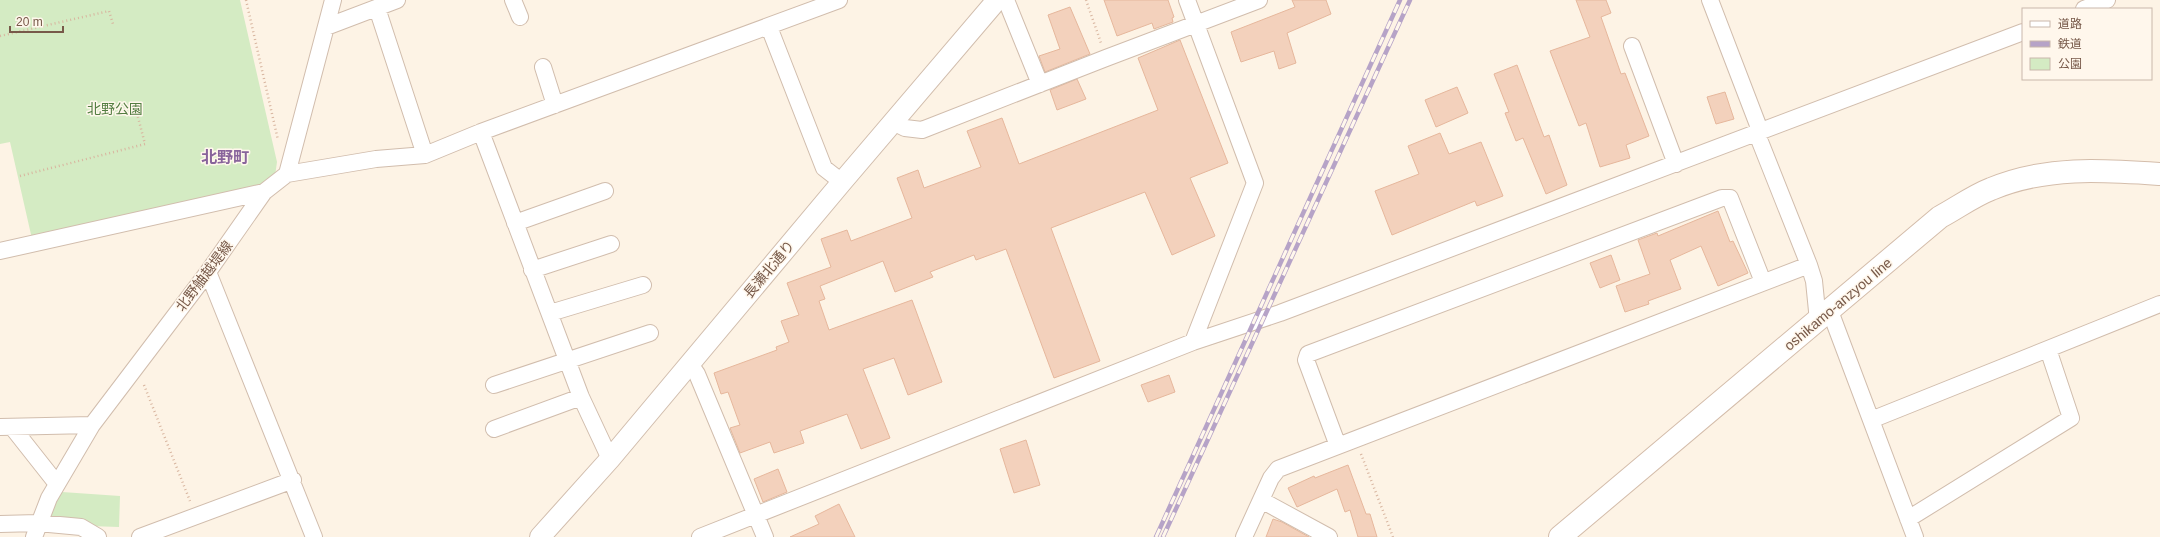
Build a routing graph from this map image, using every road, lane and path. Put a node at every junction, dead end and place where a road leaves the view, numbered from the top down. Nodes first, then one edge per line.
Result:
1 (246, 0) edge
2 (333, 0) edge
3 (397, 0) edge
4 (513, 0) edge
5 (839, 0) edge
6 (997, 0) edge
7 (1006, 0) edge
8 (1086, 0) edge
9 (1187, 0) edge
10 (1259, 0) edge
11 (1710, 0) edge
12 (2107, 0) edge
13 (377, 8) junction
14 (2087, 8) edge
15 (520, 17) dead end
16 (113, 24) dead end
17 (1196, 24) junction
18 (326, 27) junction
19 (768, 27) junction
20 (2022, 32) edge
21 (0, 36) edge
22 (1632, 46) dead end
23 (1106, 58) junction
24 (543, 67) dead end
25 (1040, 84) junction
26 (555, 105) junction
27 (135, 106) dead end
28 (893, 122) junction
29 (481, 132) junction
30 (1759, 133) junction
31 (279, 144) dead end
32 (425, 155) junction
33 (1676, 164) junction
34 (287, 174) junction
35 (2160, 174) edge
36 (20, 176) dead end
37 (842, 182) junction
38 (605, 191) dead end
39 (264, 192) junction
40 (515, 223) junction
41 (611, 244) dead end
42 (0, 251) edge
43 (1809, 265) junction
44 (532, 270) junction
45 (208, 272) junction
46 (1763, 282) junction
47 (643, 285) dead end
48 (2160, 304) edge
49 (550, 313) junction
50 (1824, 316) junction
51 (650, 333) dead end
52 (1193, 342) junction
53 (2048, 349) junction
54 (567, 360) junction
55 (690, 364) junction
56 (137, 366) junction
57 (494, 385) dead end
58 (581, 397) junction
59 (1871, 420) junction
60 (92, 425) junction
61 (6, 427) edge
62 (494, 429) dead end
63 (1356, 441) junction
64 (1338, 446) junction
65 (610, 459) junction
66 (293, 480) junction
67 (57, 484) junction
68 (1261, 500) junction
69 (192, 507) dead end
70 (757, 516) junction
71 (1908, 519) junction
72 (0, 524) edge
73 (36, 530) edge
74 (98, 537) edge
75 (140, 537) edge
76 (314, 537) edge
77 (540, 537) edge
78 (700, 537) edge
79 (765, 537) edge
80 (1244, 537) edge
81 (1329, 537) edge
82 (1394, 537) edge
83 (1560, 537) edge
84 (1915, 537) edge

1 - 31 path
2 - 18 street
3 - 13 street
4 - 15 street
5 - 19 street
6 - 28 street, 長瀬北通り
7 - 25 street
8 - 23 path
9 - 17 street
10 - 17 street
11 - 30 street
12 - 14 street
13 - 18 street
13 - 32 street
16 - 21 path
17 - 23 street
17 - 52 street
18 - 34 street
19 - 26 street
19 - 37 street
20 - 30 street
22 - 33 street
23 - 25 street
24 - 26 street
25 - 28 street
26 - 29 street
27 - 36 path
28 - 37 street, 長瀬北通り
29 - 32 street
29 - 40 street
30 - 33 street
30 - 43 street
32 - 34 street
33 - 52 street
34 - 39 street, 北野舳越堤線
35 - 50 main road, oshikamo-anzyou line
37 - 55 street, 長瀬北通り
38 - 40 street
39 - 42 street
39 - 45 street, 北野舳越堤線
40 - 44 street
41 - 44 street
43 - 46 street
43 - 50 street
44 - 49 street
45 - 56 street, 北野舳越堤線
45 - 66 street
46 - 63 street
46 - 64 street
47 - 49 street
48 - 53 street
49 - 54 street
50 - 59 street
50 - 83 main road, oshikamo-anzyou line
51 - 54 street
52 - 70 street
53 - 59 street
53 - 71 street
54 - 57 street
54 - 58 street
55 - 65 street, 長瀬北通り
55 - 70 street
56 - 60 street, 北野舳越堤線
56 - 69 path
58 - 62 street
58 - 65 street
59 - 71 street
60 - 61 street
60 - 67 street, 北野舳越堤線
61 - 67 street
63 - 64 street
63 - 82 path
64 - 68 street
65 - 77 street, 長瀬北通り
66 - 75 street
66 - 76 street
67 - 73 street, 北野舳越堤線
68 - 80 street
68 - 81 street
70 - 78 street
70 - 79 street
71 - 84 street
72 - 73 street
73 - 74 street

